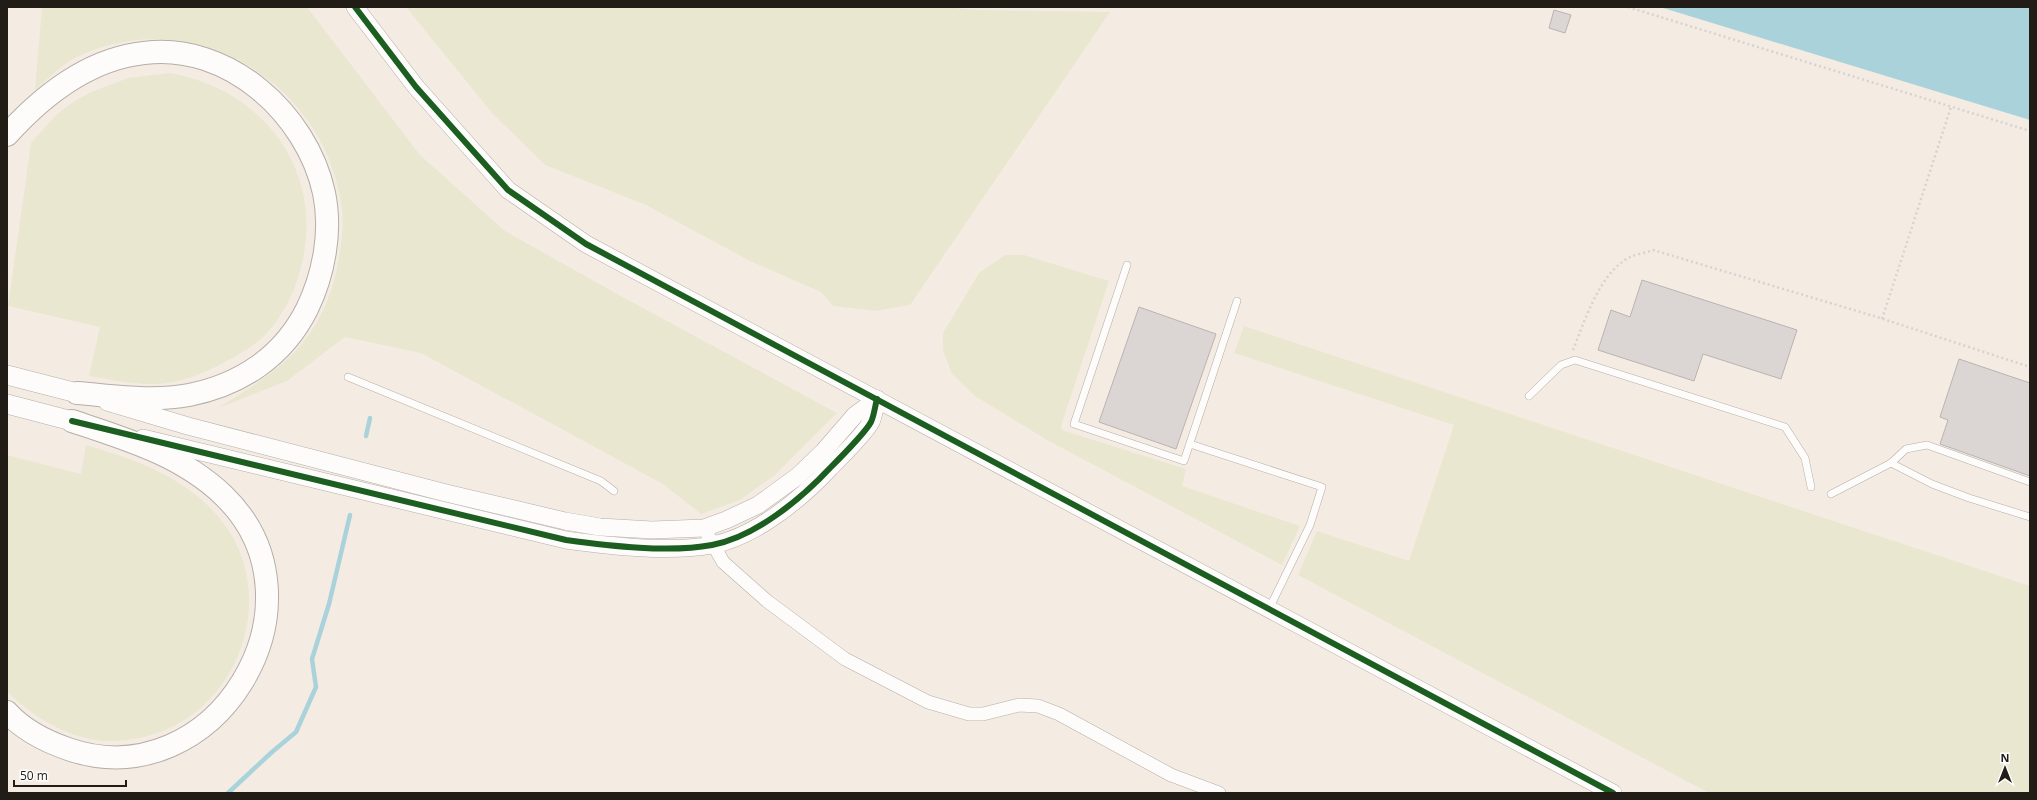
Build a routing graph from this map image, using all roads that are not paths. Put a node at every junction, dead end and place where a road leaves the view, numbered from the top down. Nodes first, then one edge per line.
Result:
1 (355, 7) edge
2 (7, 135) edge
3 (1127, 265) dead end
4 (1237, 301) dead end
5 (7, 375) edge
6 (348, 377) dead end
7 (77, 393) junction
8 (1529, 396) dead end
9 (877, 399) junction
10 (7, 404) edge
11 (72, 421) junction
12 (1190, 444) junction
13 (1891, 463) junction
14 (2030, 482) edge
15 (1811, 487) dead end
16 (614, 491) dead end
17 (1831, 494) dead end
18 (2030, 517) edge
19 (704, 528) junction
20 (713, 545) junction
21 (1269, 609) junction
22 (7, 712) edge
23 (1219, 793) edge
24 (1613, 793) edge

1 - 9 street
2 - 7 highway
3 - 12 lane
4 - 12 lane
5 - 7 main road
6 - 16 lane
7 - 19 street
8 - 15 lane
9 - 19 street
9 - 20 street
9 - 21 street
10 - 11 main road
11 - 20 street
11 - 22 highway
12 - 21 lane
13 - 14 lane
13 - 17 lane
13 - 18 lane
19 - 20 street
20 - 23 street
21 - 24 street

